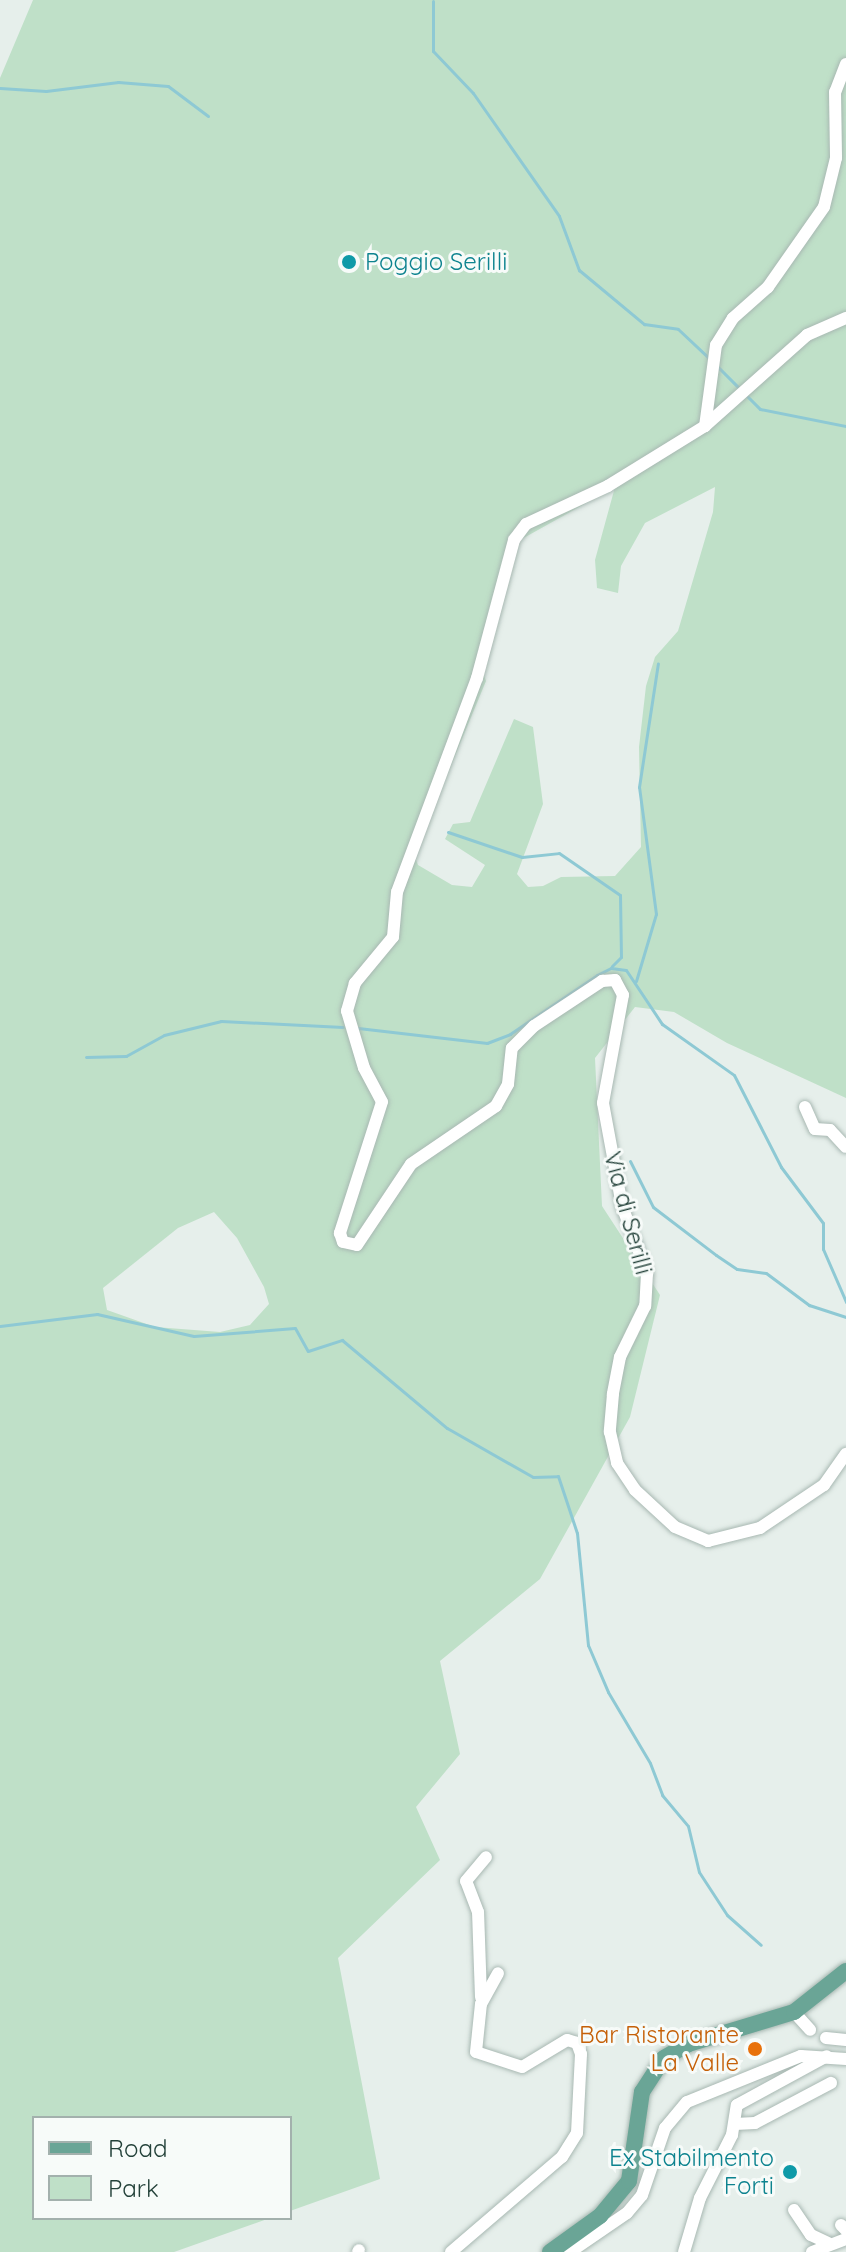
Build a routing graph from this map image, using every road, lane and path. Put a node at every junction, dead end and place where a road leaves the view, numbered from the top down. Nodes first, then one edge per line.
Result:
1 (846, 64) edge
2 (846, 318) edge
3 (705, 426) junction
4 (805, 1107) dead end
5 (846, 1147) edge
6 (846, 1454) edge
7 (486, 1857) dead end
8 (846, 1971) edge
9 (498, 1973) dead end
10 (481, 2004) junction
11 (794, 2012) junction
12 (810, 2030) dead end
13 (826, 2038) dead end
14 (846, 2040) edge
15 (834, 2059) edge
16 (831, 2083) dead end
17 (735, 2124) junction
18 (794, 2210) dead end
19 (846, 2239) edge
20 (827, 2243) junction
21 (451, 2252) edge
22 (550, 2252) edge
23 (570, 2252) edge
24 (684, 2252) edge
25 (812, 2252) edge

1 - 3 street
2 - 3 street
3 - 6 street, Via di Serilli
4 - 5 street
7 - 10 street
8 - 11 main road
9 - 10 street
10 - 21 street
11 - 12 street
11 - 22 main road
13 - 14 street
15 - 17 street
15 - 23 street
16 - 17 street
17 - 24 street
18 - 20 street
19 - 20 street
20 - 25 street

